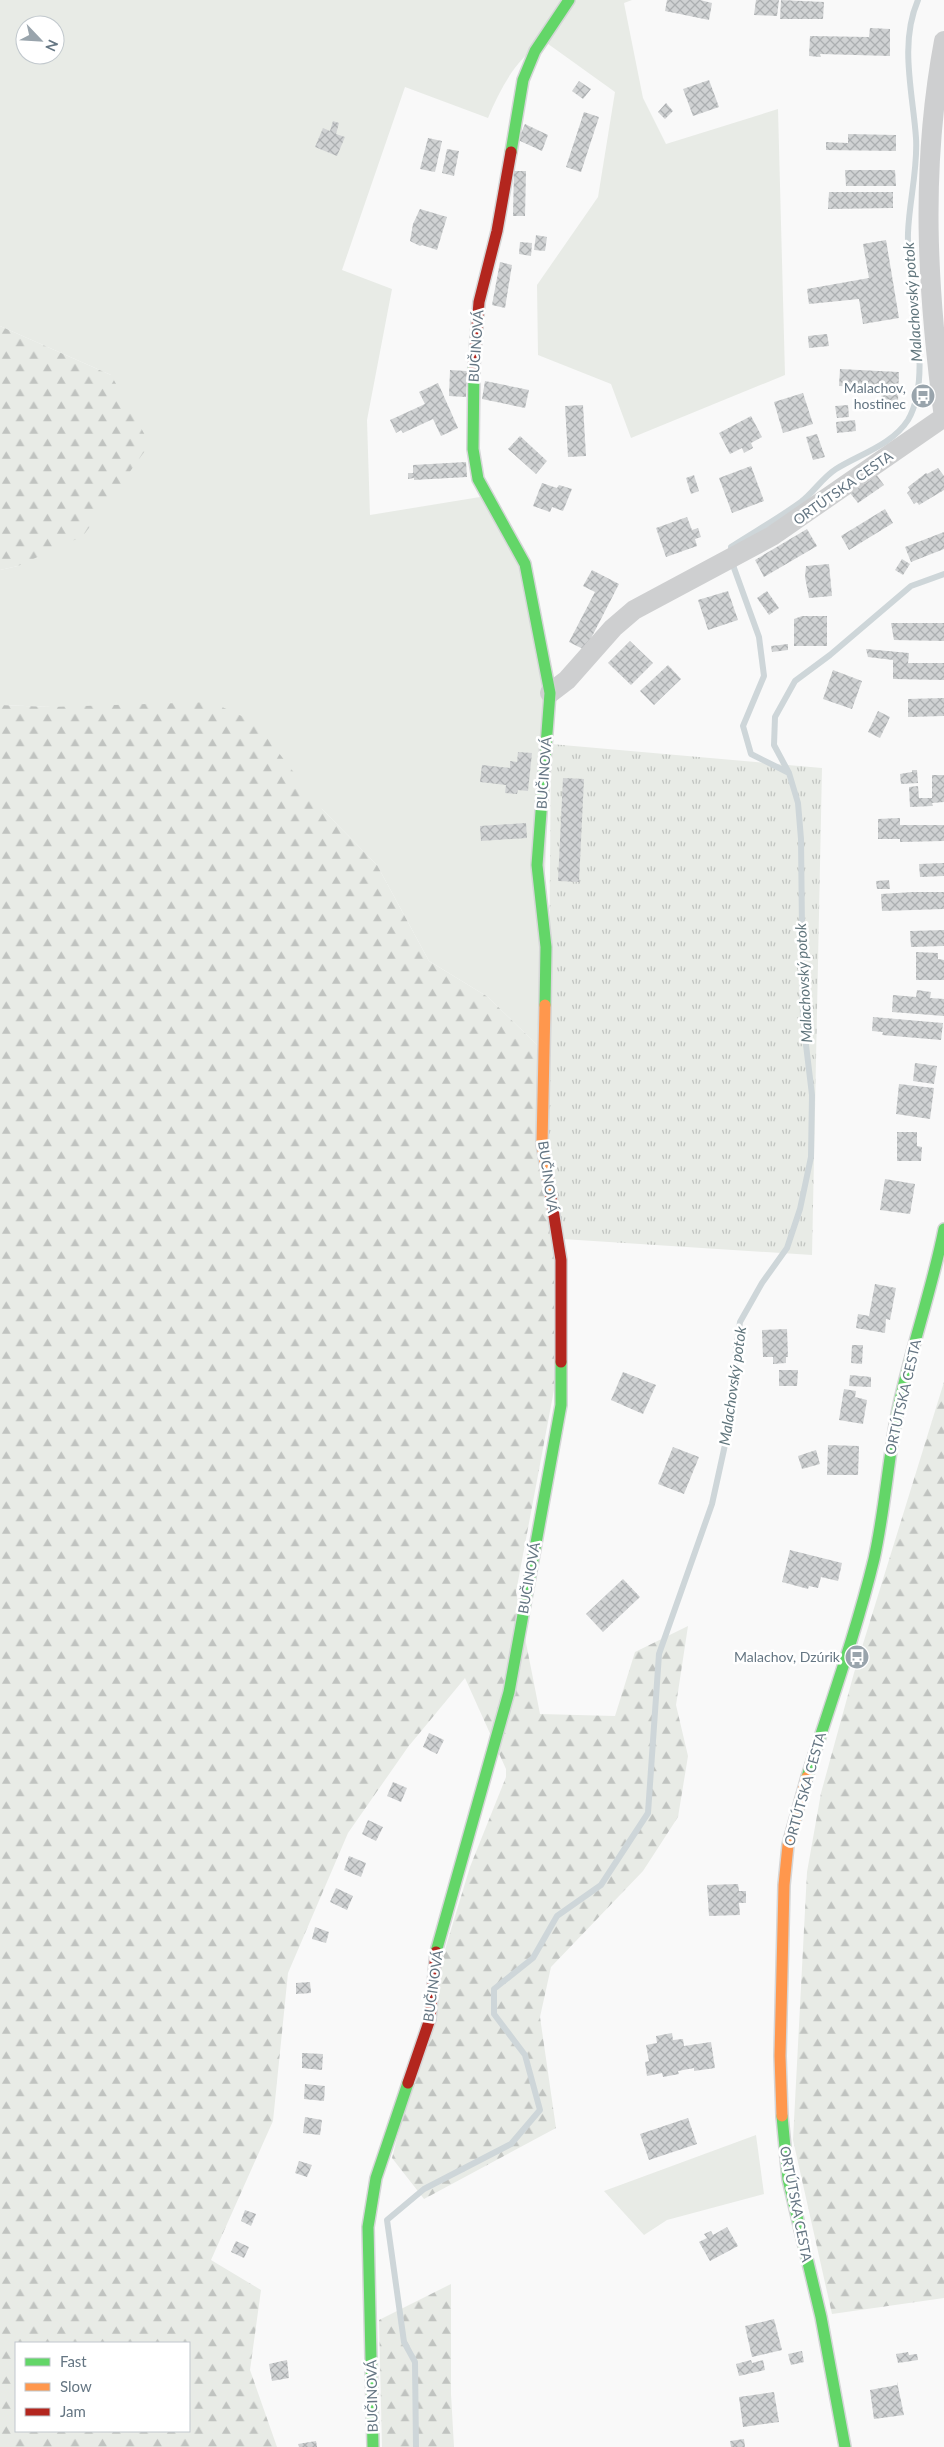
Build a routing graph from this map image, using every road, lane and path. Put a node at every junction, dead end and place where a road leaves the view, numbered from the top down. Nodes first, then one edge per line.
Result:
1 (568, 0) edge
2 (944, 41) edge
3 (944, 417) edge
4 (550, 693) junction
5 (944, 1229) edge
6 (373, 2447) edge
7 (845, 2447) edge

1 - 4 street, BUČINOVÁ
2 - 3 street, ORTÚTSKA CESTA
3 - 4 street, ORTÚTSKA CESTA
4 - 6 street, BUČINOVÁ
5 - 7 street, ORTÚTSKA CESTA

